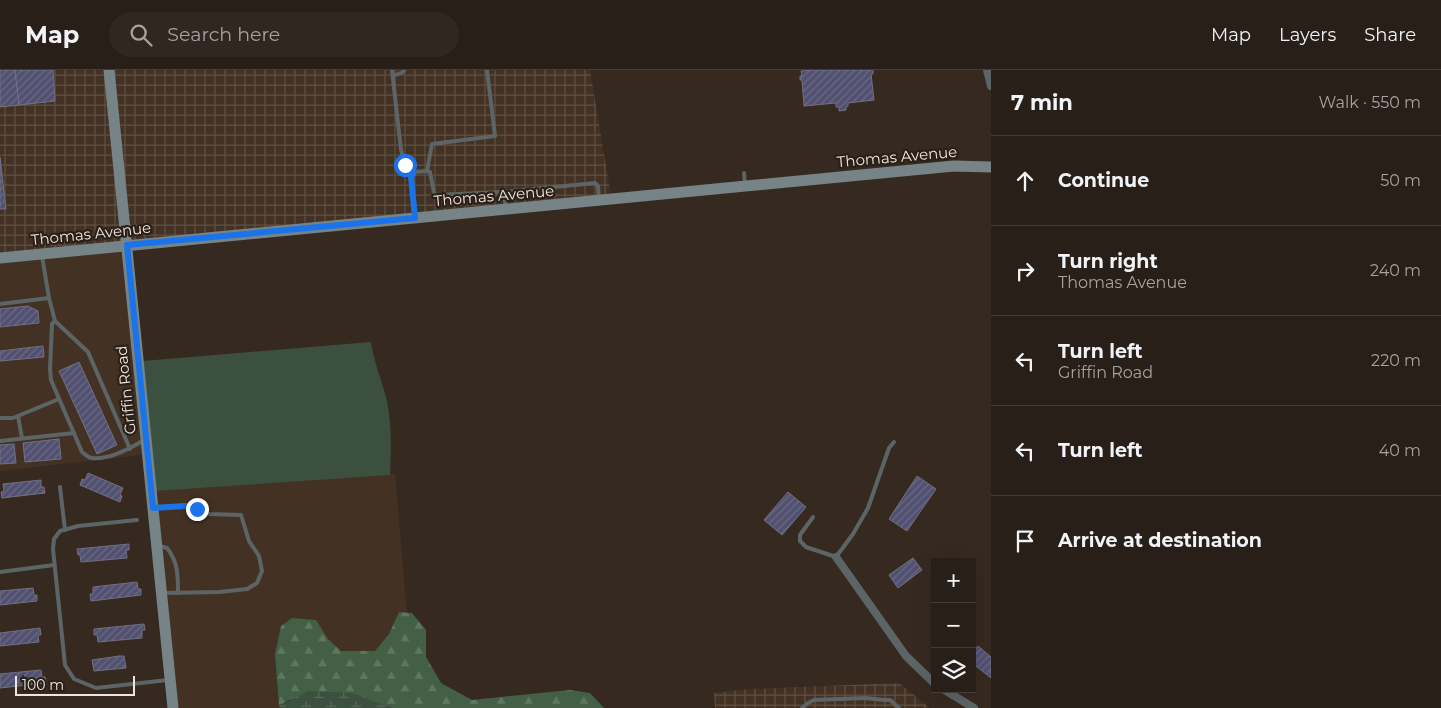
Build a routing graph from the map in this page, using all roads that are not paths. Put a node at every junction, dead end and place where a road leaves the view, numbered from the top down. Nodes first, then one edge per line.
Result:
1 (109, 70) edge
2 (392, 70) edge
3 (404, 70) edge
4 (487, 70) edge
5 (986, 70) edge
6 (393, 76) junction
7 (991, 86) edge
8 (991, 167) edge
9 (427, 171) junction
10 (744, 173) dead end
11 (413, 174) junction
12 (746, 186) junction
13 (502, 192) junction
14 (600, 201) junction
15 (506, 210) junction
16 (415, 218) junction
17 (127, 245) junction
18 (42, 254) junction
19 (0, 258) edge
20 (49, 298) junction
21 (0, 304) edge
22 (55, 321) junction
23 (59, 399) junction
24 (18, 416) junction
25 (0, 418) edge
26 (74, 433) junction
27 (22, 438) junction
28 (146, 439) junction
29 (0, 441) edge
30 (894, 442) dead end
31 (130, 449) junction
32 (60, 487) dead end
33 (153, 508) junction
34 (813, 517) dead end
35 (137, 520) dead end
36 (65, 530) junction
37 (157, 546) junction
38 (836, 557) junction
39 (54, 566) junction
40 (0, 572) edge
41 (178, 593) junction
42 (162, 594) junction
43 (170, 680) junction
44 (931, 680) edge
45 (950, 693) edge
46 (173, 708) edge
47 (802, 708) edge
48 (899, 708) edge
49 (974, 708) edge

1 - 17 street, Griffin Road
2 - 6 lane
3 - 6 lane
4 - 9 lane
5 - 7 street
6 - 11 lane
8 - 12 street, Thomas Avenue
9 - 11 lane
9 - 13 lane
10 - 12 lane
11 - 16 lane
12 - 14 street, Thomas Avenue
13 - 14 lane
13 - 15 lane
14 - 15 street, Thomas Avenue
15 - 16 street, Thomas Avenue
16 - 17 street, Thomas Avenue
17 - 18 street, Thomas Avenue
17 - 28 street, Griffin Road
18 - 19 street, Thomas Avenue
18 - 20 lane
20 - 21 lane
20 - 22 lane
22 - 23 lane
22 - 31 lane
23 - 24 lane
23 - 26 lane
24 - 25 lane
24 - 27 lane
26 - 27 lane
26 - 31 lane
27 - 29 lane
28 - 31 lane
28 - 33 street, Griffin Road
30 - 38 lane
32 - 36 lane
33 - 37 street, Griffin Road
33 - 41 lane
34 - 38 lane
35 - 36 lane
36 - 39 lane
37 - 41 lane
37 - 42 street, Griffin Road
38 - 44 street
39 - 40 lane
39 - 43 lane
41 - 42 lane
42 - 43 street, Griffin Road
43 - 46 street, Griffin Road
45 - 49 street
47 - 48 lane

